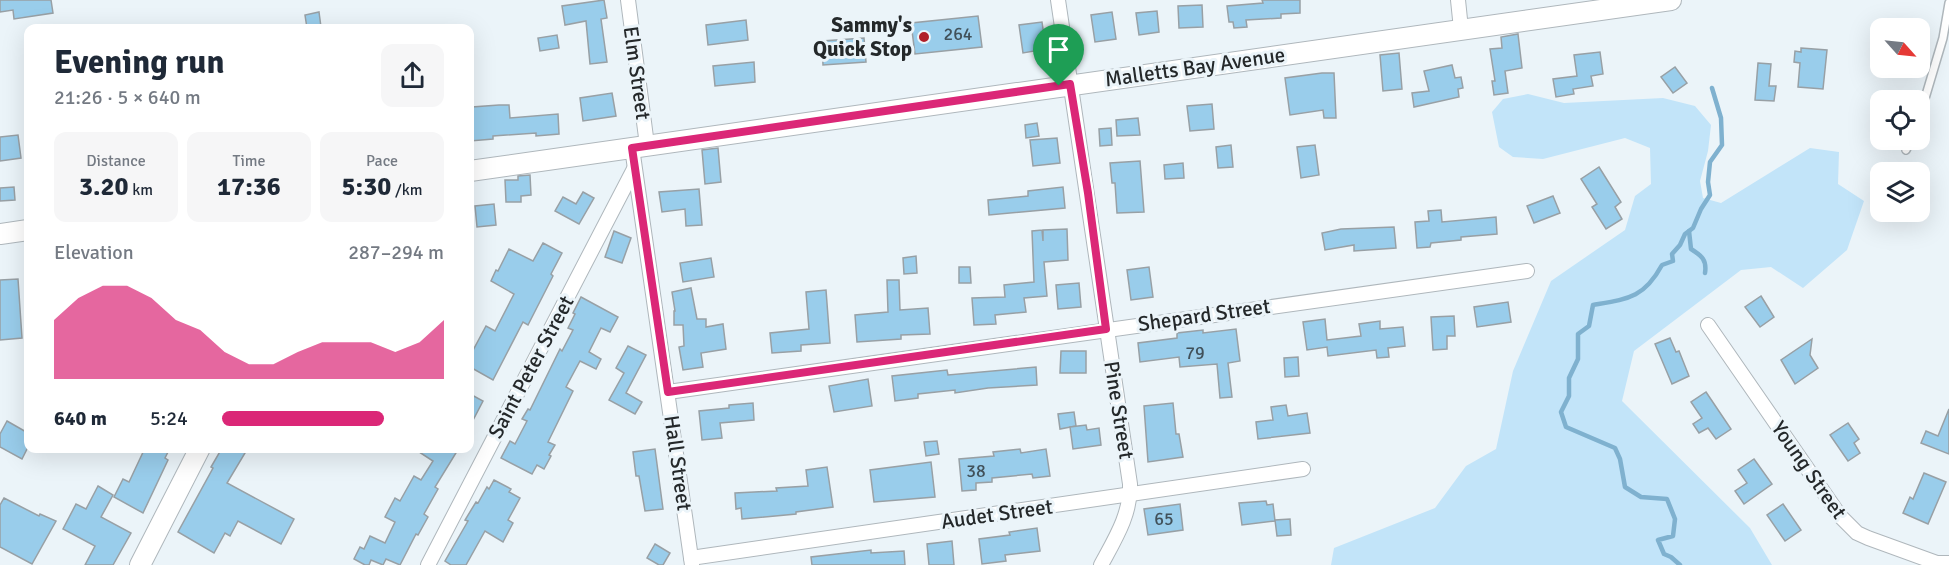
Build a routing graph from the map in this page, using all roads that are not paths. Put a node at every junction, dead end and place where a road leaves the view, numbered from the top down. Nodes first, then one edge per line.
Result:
1 (628, 0) edge
2 (1058, 0) edge
3 (1458, 0) edge
4 (1671, 0) edge
5 (1629, 3) edge
6 (1949, 3) edge
7 (1461, 29) junction
8 (1070, 84) junction
9 (1927, 90) edge
10 (639, 146) junction
11 (634, 169) junction
12 (474, 170) edge
13 (24, 231) edge
14 (0, 234) edge
15 (1527, 271) dead end
16 (1708, 326) dead end
17 (1106, 329) junction
18 (668, 392) junction
19 (197, 453) edge
20 (1303, 469) dead end
21 (1130, 494) junction
22 (691, 562) edge
23 (1949, 563) edge
24 (140, 565) edge
25 (428, 565) edge
26 (1101, 565) edge

1 - 10 street, Elm Street
2 - 8 street, Pine Street
3 - 7 street
4 - 5 street, Malletts Bay Avenue
5 - 7 street, Malletts Bay Avenue
6 - 9 lane
7 - 8 street, Malletts Bay Avenue
8 - 10 street, Malletts Bay Avenue
8 - 17 street, Pine Street
10 - 11 street, Hall Street
10 - 12 street, Malletts Bay Avenue
11 - 18 street, Hall Street
11 - 25 street, Saint Peter Street
13 - 14 street
15 - 17 street, Shepard Street
16 - 23 street, Young Street
17 - 18 street, Shepard Street
17 - 21 street, Pine Street
18 - 22 street, Hall Street
19 - 24 street
20 - 21 street, Audet Street
21 - 22 street, Audet Street
21 - 26 street, Pine Street

